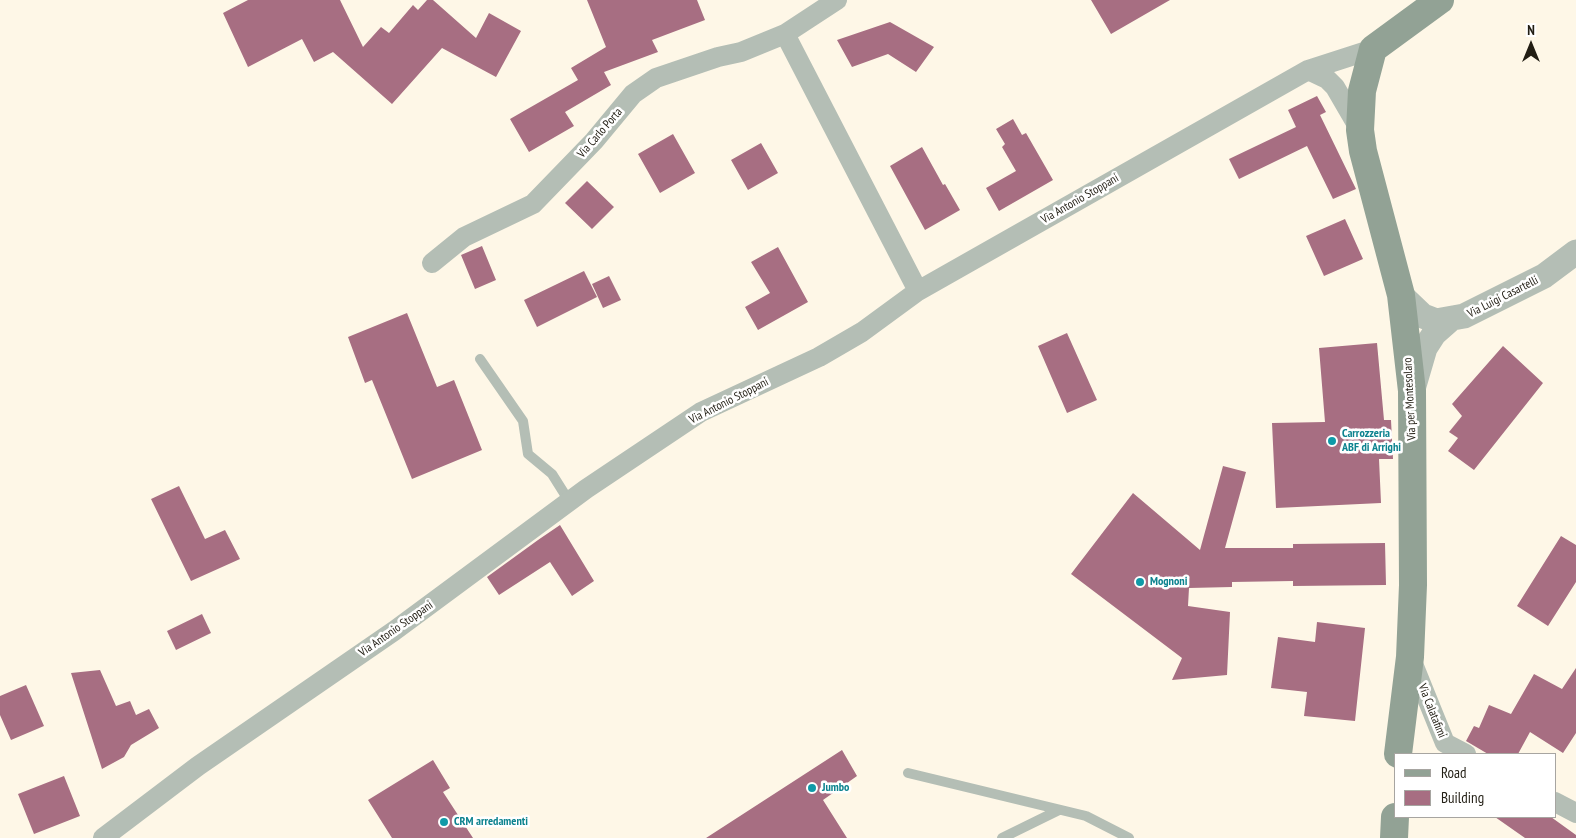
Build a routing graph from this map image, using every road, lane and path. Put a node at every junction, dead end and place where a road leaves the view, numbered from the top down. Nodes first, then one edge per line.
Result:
1 (837, 0) edge
2 (1440, 0) edge
3 (785, 34) junction
4 (1373, 49) junction
5 (1308, 70) junction
6 (1360, 130) junction
7 (1576, 252) edge
8 (432, 263) dead end
9 (918, 291) junction
10 (1401, 295) junction
11 (1451, 319) junction
12 (480, 359) dead end
13 (1412, 391) junction
14 (569, 501) junction
15 (1410, 657) junction
16 (1398, 753) edge
17 (1464, 753) edge
18 (908, 773) dead end
19 (1556, 803) edge
20 (1058, 810) junction
21 (1576, 813) edge
22 (1395, 818) edge
23 (103, 838) edge
24 (1002, 838) edge
25 (1129, 838) edge
26 (1394, 838) edge

1 - 3 street, Via Carlo Porta
2 - 4 main road
3 - 8 street, Via Carlo Porta
3 - 9 street
4 - 5 street, Via Antonio Stoppani
4 - 6 main road, Via per Montesolaro
5 - 6 street
5 - 9 street, Via Antonio Stoppani
6 - 10 main road, Via per Montesolaro
7 - 11 street, Via Luigi Casartelli
9 - 14 street, Via Antonio Stoppani
10 - 11 street, Via Luigi Casartelli
10 - 13 main road, Via per Montesolaro
11 - 13 street
12 - 14 lane
13 - 15 main road, Via per Montesolaro
14 - 23 street, Via Antonio Stoppani
15 - 16 main road, Via per Montesolaro
15 - 17 street, Via Calatafimi
18 - 20 lane
19 - 21 street
20 - 24 lane
20 - 25 lane
22 - 26 main road

